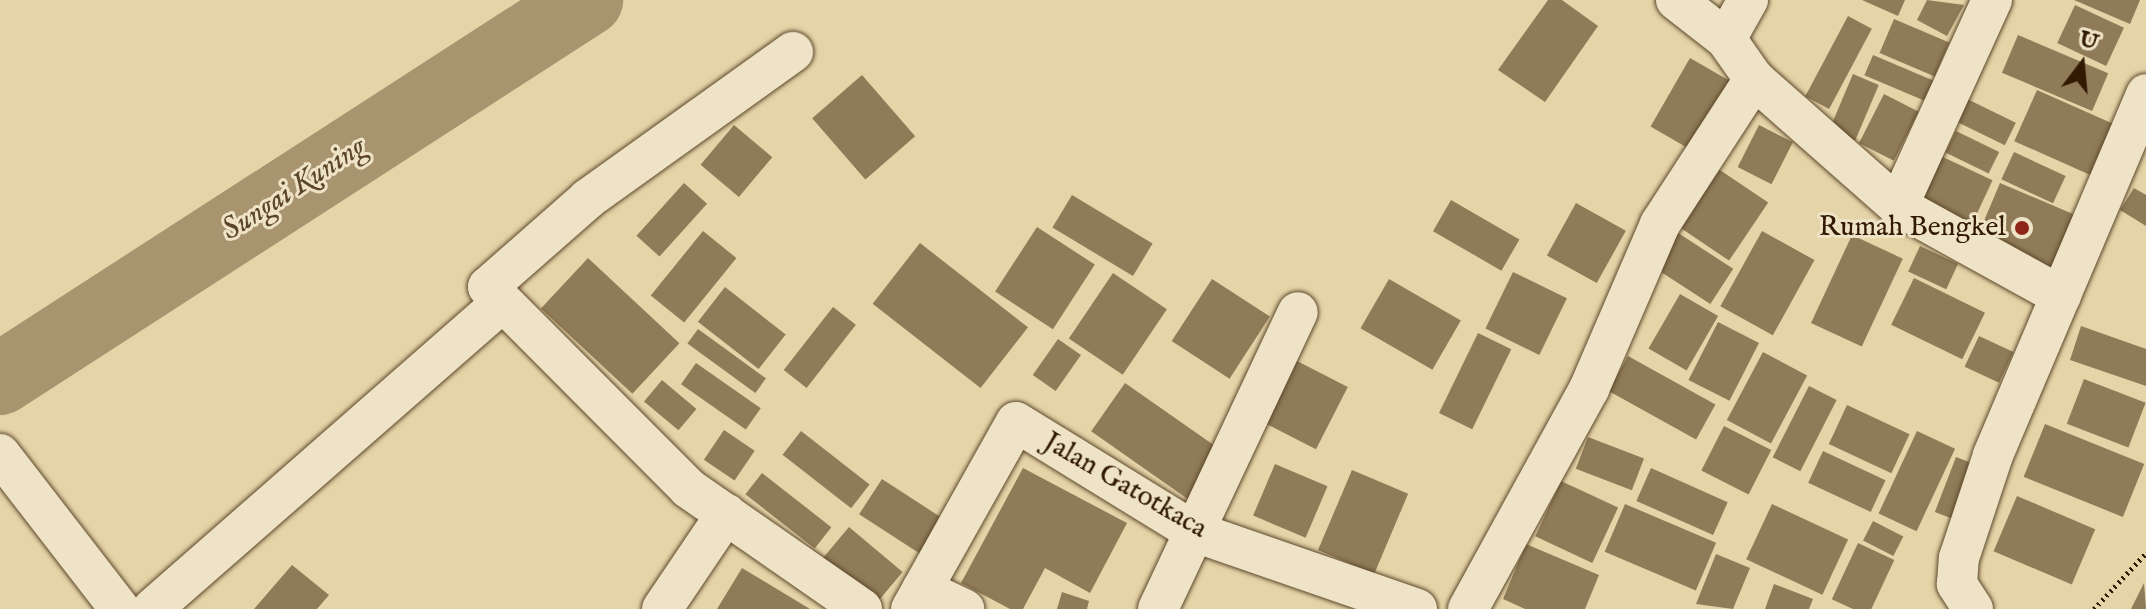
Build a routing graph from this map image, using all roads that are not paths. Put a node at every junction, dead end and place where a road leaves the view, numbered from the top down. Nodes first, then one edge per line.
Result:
1 (1676, 0) edge
2 (1748, 0) edge
3 (1992, 0) edge
4 (1726, 39) junction
5 (793, 52) dead end
6 (1754, 79) junction
7 (2146, 94) edge
8 (1898, 206) junction
9 (2061, 296) junction
10 (501, 304) junction
11 (1298, 312) dead end
12 (0, 454) edge
13 (726, 514) junction
14 (1195, 532) junction
15 (1338, 595) edge
16 (916, 599) edge
17 (1965, 606) edge
18 (120, 609) edge
19 (152, 609) edge
20 (662, 609) edge
21 (862, 609) edge
22 (964, 609) edge
23 (1158, 609) edge
24 (1417, 609) edge
25 (1468, 609) edge

1 - 4 street
2 - 4 street
3 - 8 street
4 - 6 street
5 - 10 street
6 - 8 street
6 - 25 street
7 - 9 street
8 - 9 street
9 - 17 street
10 - 13 street
10 - 19 street
11 - 14 street
12 - 18 street
13 - 20 street
13 - 21 street
14 - 15 street, Jalan Gatotkaca
14 - 16 street, Jalan Gatotkaca
14 - 23 street
15 - 24 street, Jalan Gatotkaca
16 - 22 street

